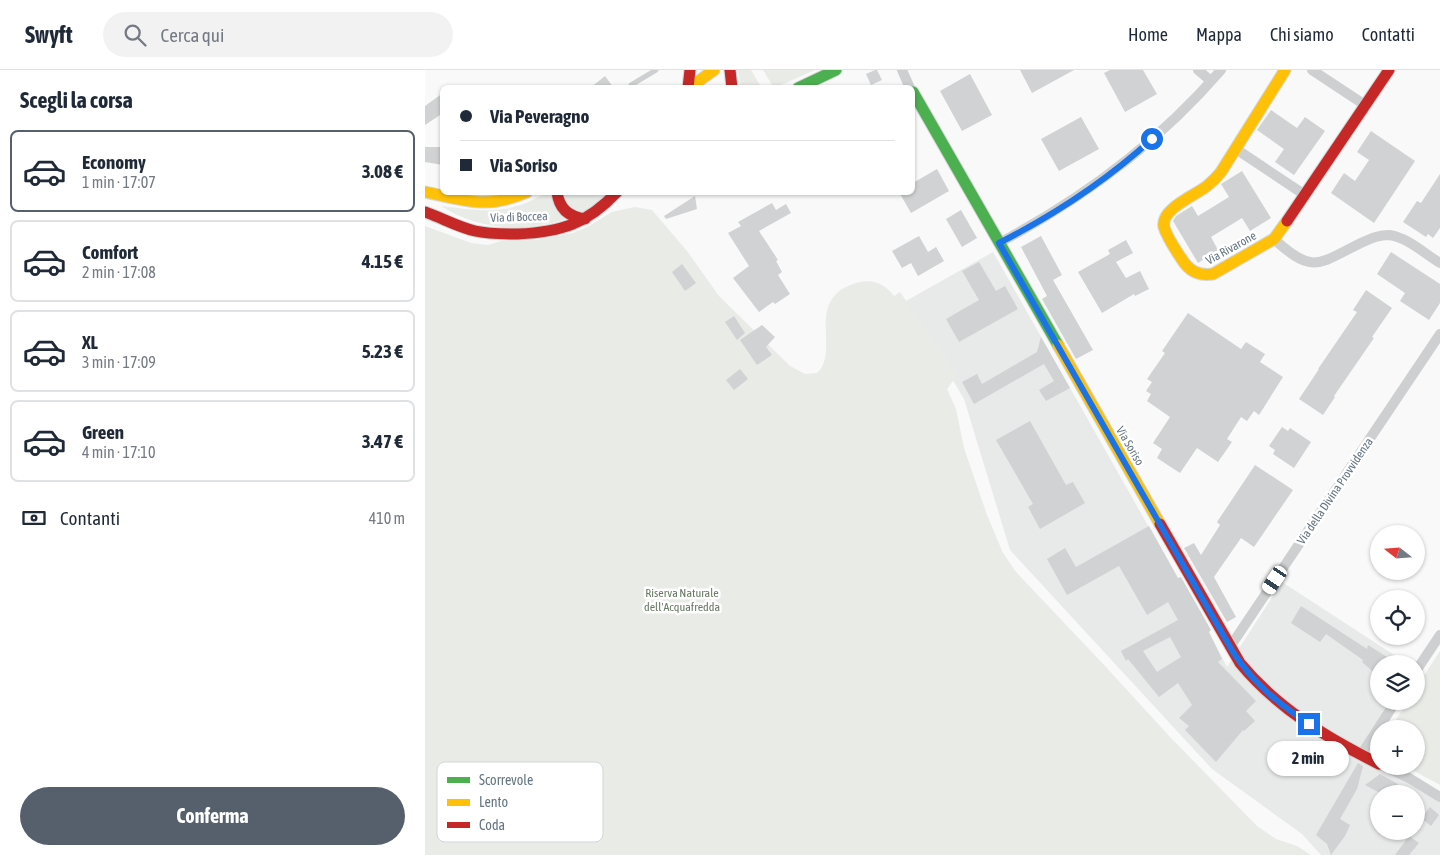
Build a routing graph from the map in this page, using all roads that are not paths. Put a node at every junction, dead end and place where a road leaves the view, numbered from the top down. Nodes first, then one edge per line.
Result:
1 (656, 70) edge
2 (690, 70) edge
3 (714, 70) edge
4 (730, 70) edge
5 (836, 70) edge
6 (902, 70) edge
7 (1198, 70) edge
8 (1221, 70) edge
9 (1285, 70) edge
10 (1312, 70) edge
11 (1389, 70) edge
12 (1211, 81) junction
13 (631, 85) edge
14 (688, 85) edge
15 (692, 85) edge
16 (732, 85) edge
17 (804, 85) edge
18 (909, 85) edge
19 (915, 96) edge
20 (1365, 105) junction
21 (1236, 149) junction
22 (425, 192) edge
23 (520, 195) edge
24 (558, 195) edge
25 (614, 195) edge
26 (1305, 195) junction
27 (425, 212) edge
28 (585, 219) junction
29 (1274, 239) junction
30 (999, 243) junction
31 (1440, 263) edge
32 (1440, 334) edge
33 (1440, 635) edge
34 (1230, 647) junction
35 (1425, 658) edge
36 (1390, 710) edge
37 (1361, 755) junction
38 (1370, 760) edge
39 (1402, 775) edge
40 (1440, 797) edge

1 - 13 lane
2 - 14 street
3 - 15 street
4 - 16 street
5 - 17 street
6 - 18 street
7 - 12 street
8 - 12 street
9 - 21 street, Via Rivarone
10 - 20 street
11 - 20 street, Via Rivarone
12 - 30 street
19 - 30 street, Via Soriso
20 - 26 street, Via Rivarone
21 - 26 street
21 - 29 street, Via Rivarone
22 - 23 street, Via di Boccea
24 - 28 street, Via di Boccea
25 - 28 street, Via di Boccea
26 - 29 street, Via Rivarone
27 - 28 street, Via di Boccea
29 - 31 street
30 - 34 street, Via Soriso
32 - 34 street, Via della Divina Provvidenza
33 - 35 street
34 - 37 street, Via Soriso
36 - 37 street
37 - 38 street, Via Soriso
39 - 40 street

